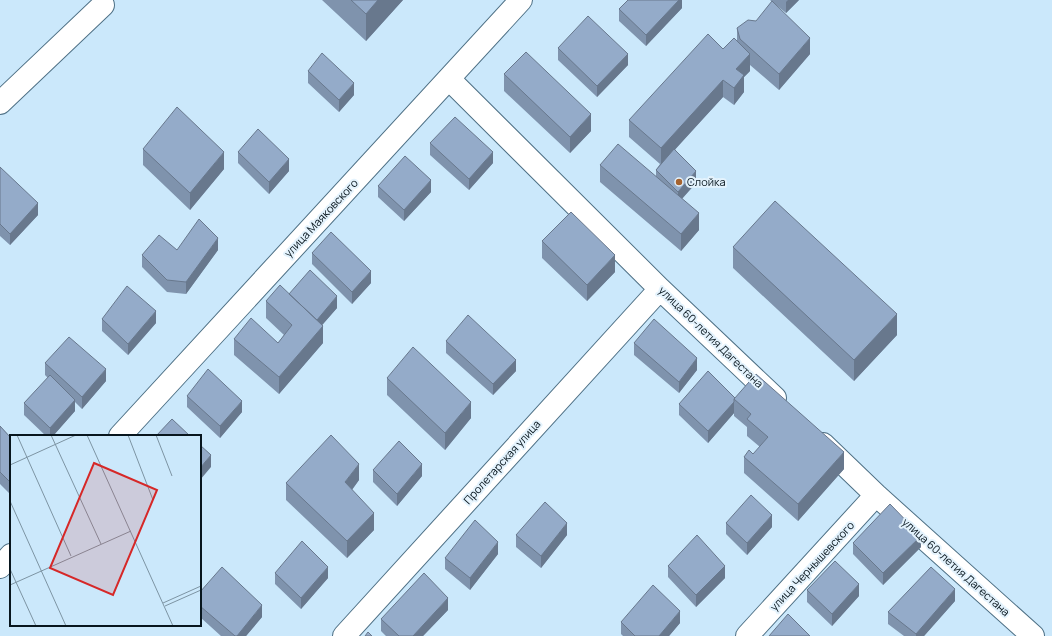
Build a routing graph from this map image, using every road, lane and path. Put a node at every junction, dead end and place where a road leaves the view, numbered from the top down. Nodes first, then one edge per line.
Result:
1 (521, 0) edge
2 (103, 5) dead end
3 (449, 79) junction
4 (0, 103) edge
5 (660, 289) junction
6 (791, 414) edge
7 (808, 430) edge
8 (121, 435) edge
9 (876, 495) junction
10 (10, 556) edge
11 (0, 567) edge
12 (344, 636) edge
13 (746, 636) edge
14 (1033, 636) edge

1 - 3 street, улица Маяковского
2 - 4 street
3 - 5 street, улица 60-летия Дагестана
3 - 8 street, улица Маяковского
5 - 6 street, улица 60-летия Дагестана
5 - 12 street, Пролетарская улица
7 - 9 street, улица 60-летия Дагестана
9 - 13 street, улица Чернышевского
9 - 14 street, улица 60-летия Дагестана
10 - 11 street

